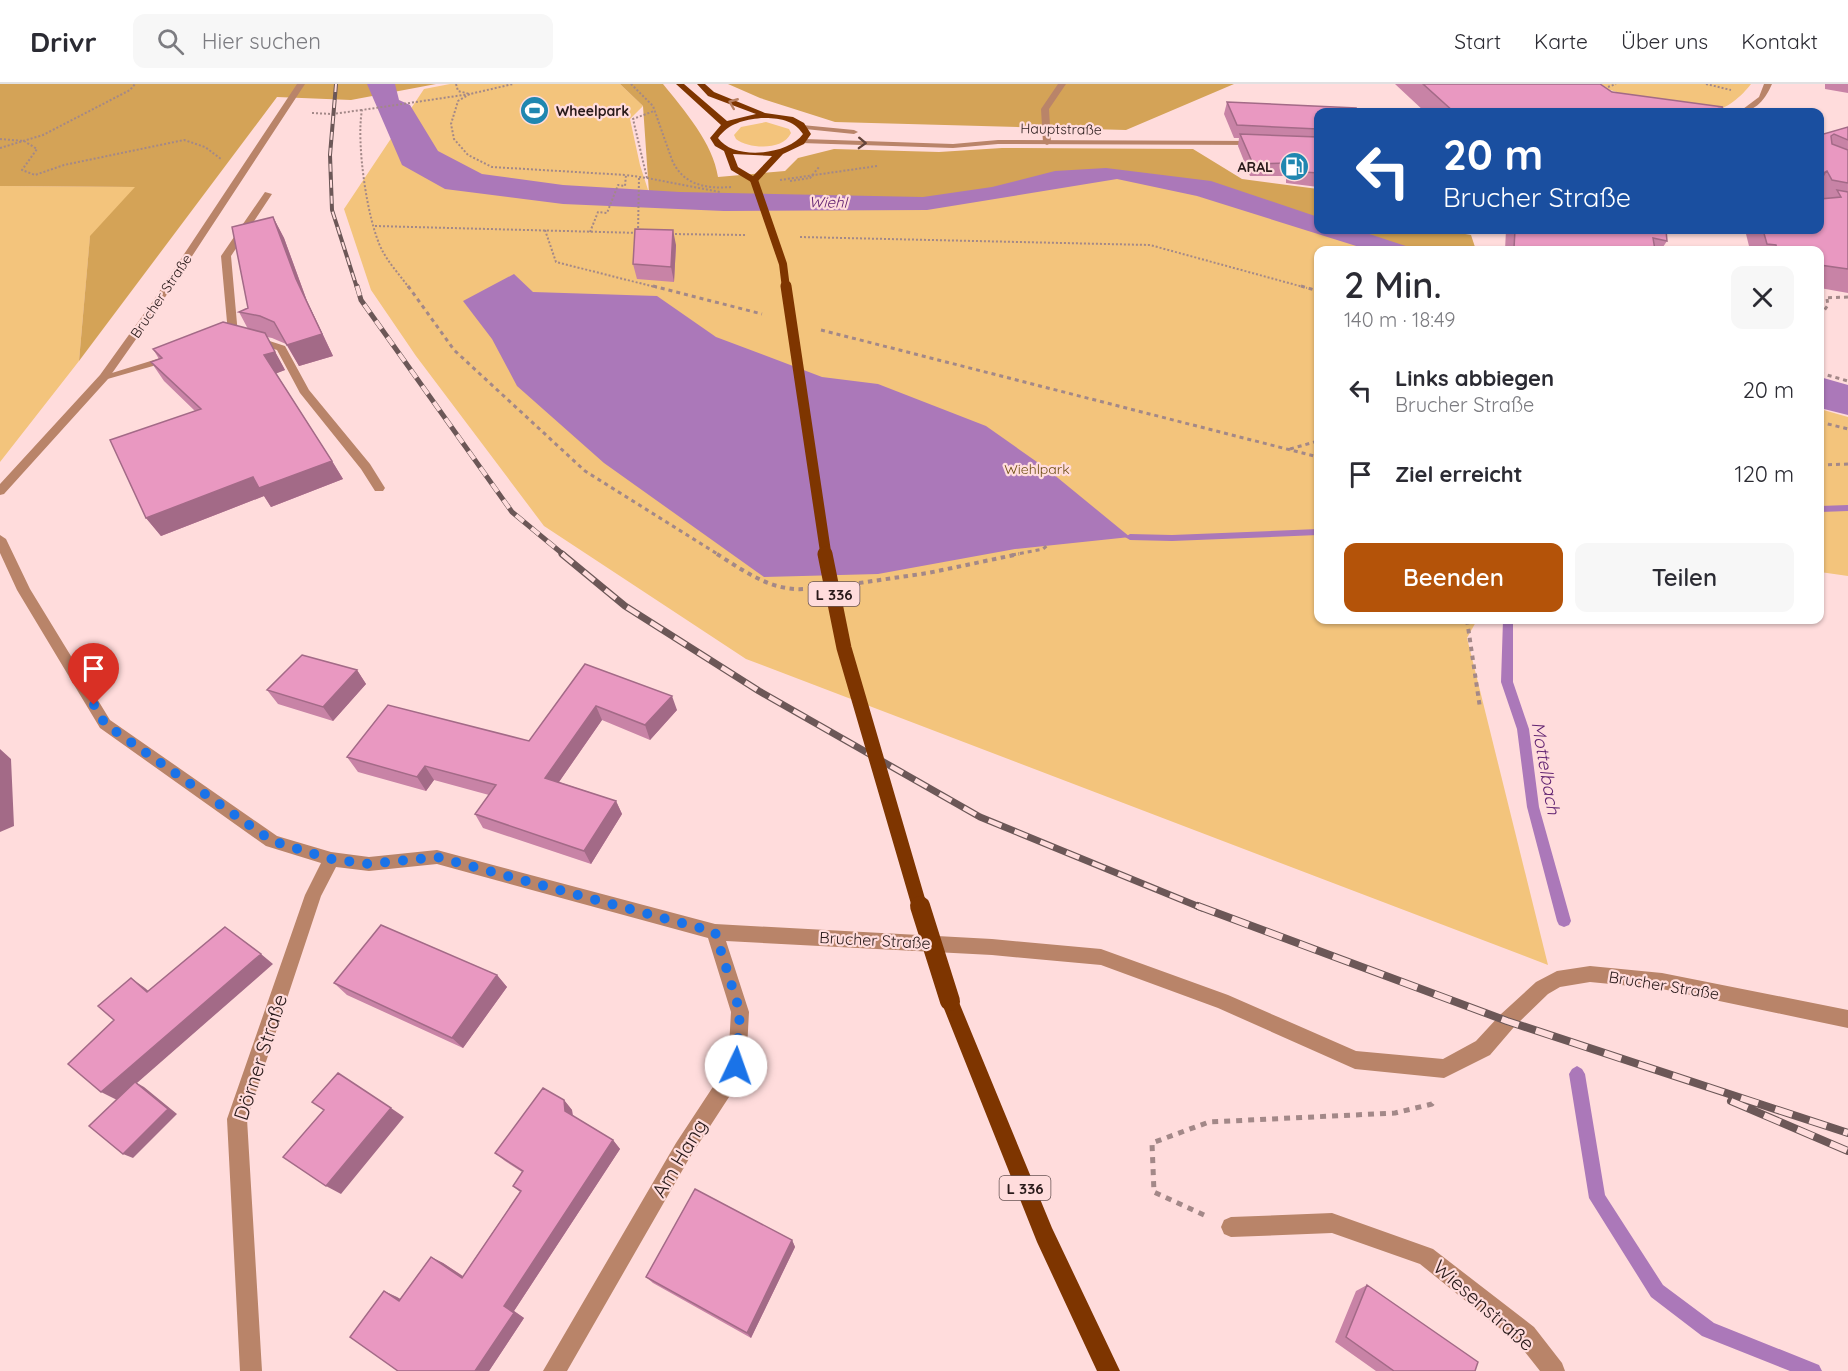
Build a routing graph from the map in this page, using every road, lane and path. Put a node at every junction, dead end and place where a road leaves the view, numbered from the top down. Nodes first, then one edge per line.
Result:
1 (135, 84) edge
2 (301, 84) edge
3 (456, 84) edge
4 (513, 84) edge
5 (631, 84) edge
6 (680, 84) edge
7 (701, 84) edge
8 (1062, 84) edge
9 (1616, 84) edge
10 (1768, 84) edge
11 (1608, 87) edge
12 (470, 94) junction
13 (1748, 108) edge
14 (362, 110) junction
15 (654, 111) junction
16 (280, 116) junction
17 (770, 116) junction
18 (725, 124) junction
19 (805, 127) junction
20 (862, 133) dead end
21 (957, 136) dead end
22 (0, 139) edge
23 (24, 141) junction
24 (804, 141) junction
25 (998, 142) junction
26 (1047, 143) junction
27 (1272, 143) edge
28 (0, 148) edge
29 (728, 150) junction
30 (781, 152) junction
31 (672, 160) dead end
32 (626, 175) junction
33 (639, 177) junction
34 (239, 179) junction
35 (754, 180) junction
36 (268, 194) dead end
37 (374, 226) junction
38 (545, 230) junction
39 (590, 232) junction
40 (638, 233) junction
41 (649, 233) edge
42 (661, 234) edge
43 (755, 236) dead end
44 (790, 236) dead end
45 (1314, 290) edge
46 (1848, 297) edge
47 (1824, 299) edge
48 (1827, 299) junction
49 (1824, 310) edge
50 (762, 315) dead end
51 (820, 329) dead end
52 (233, 335) junction
53 (212, 342) edge
54 (181, 354) edge
55 (1824, 374) edge
56 (104, 377) junction
57 (1848, 381) edge
58 (1824, 423) edge
59 (1848, 429) edge
60 (1314, 442) edge
61 (1289, 449) junction
62 (1314, 455) edge
63 (1848, 464) edge
64 (1824, 465) edge
65 (378, 488) dead end
66 (0, 491) edge
67 (0, 539) edge
68 (1048, 544) dead end
69 (848, 584) dead end
70 (813, 588) dead end
71 (1468, 624) edge
72 (1480, 708) dead end
73 (331, 859) junction
74 (715, 932) junction
75 (1848, 1019) edge
76 (1444, 1069) junction
77 (1231, 1227) joint
78 (251, 1371) edge
79 (554, 1371) edge
80 (1109, 1371) edge
81 (1554, 1371) edge

1 - 23 path
2 - 16 street, Brucher Straße
3 - 12 path
4 - 12 path
5 - 15 path
6 - 18 main road
17 -> 7 main road
8 - 26 street
9 - 11 path
10 - 13 street
12 - 14 path
12 - 32 path
14 - 16 path
14 - 37 path
15 - 31 path
15 - 33 path
16 - 34 street, Brucher Straße
17 - 18 main road
17 - 19 main road
18 - 29 main road
19 - 20 street
19 - 24 main road
21 - 25 street
22 - 23 path
23 - 28 path
23 - 34 path
24 -> 25 street, Hauptstraße
24 - 30 main road
25 - 26 street, Hauptstraße
26 - 27 street, Hauptstraße
29 - 30 main road
29 - 35 main road
30 - 35 main road
32 - 33 path
32 - 39 path
33 - 40 path
34 - 56 street, Brucher Straße
35 - 80 main road, L 336, bridge
36 - 52 street
37 - 38 path
37 - 70 path
38 - 39 path
38 - 50 path
39 - 40 path
40 - 41 path
42 - 43 path
44 - 45 path
46 - 48 path
47 - 48 path
48 - 49 path
51 - 61 path
52 - 53 street
52 - 65 street
54 - 56 street
55 - 57 path
56 - 66 street, Brucher Straße
58 - 59 path
60 - 61 path
61 - 62 path
63 - 64 path
67 - 73 street, Brucher Straße
68 - 69 path
71 - 72 path
73 - 74 street, Brucher Straße
73 - 78 street, Dörner Straße
74 - 76 street, Brucher Straße
74 - 79 street, Am Hang
75 - 76 street, Brucher Straße
76 - 77 path
77 - 81 street, Wiesenstraße

